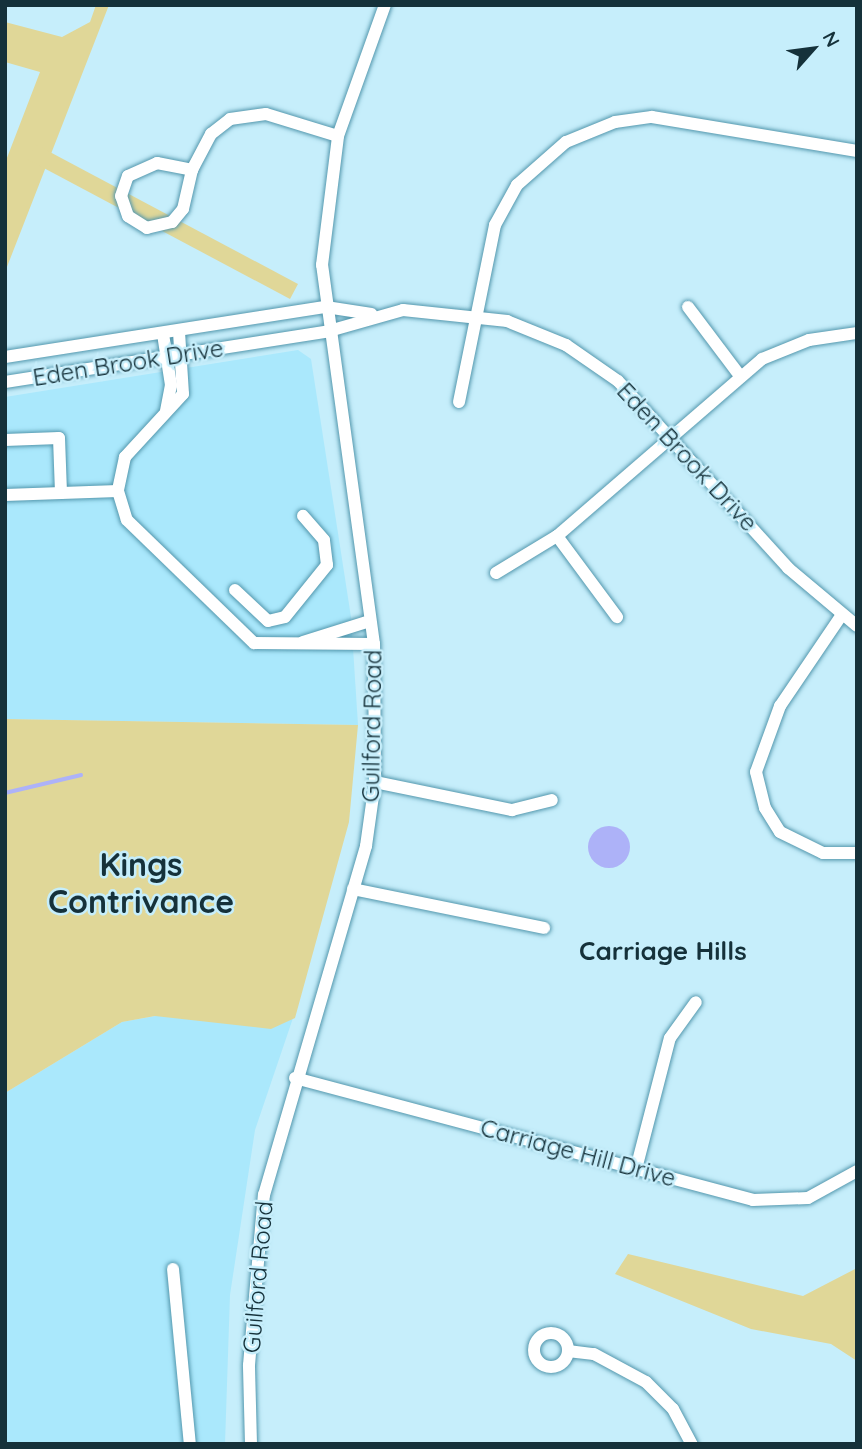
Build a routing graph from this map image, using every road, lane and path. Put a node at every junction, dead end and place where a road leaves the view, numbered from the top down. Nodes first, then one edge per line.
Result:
1 (385, 5) edge
2 (338, 136) junction
3 (857, 152) edge
4 (192, 170) junction
5 (326, 307) junction
6 (688, 307) dead end
7 (372, 314) junction
8 (475, 314) junction
9 (329, 331) junction
10 (179, 332) junction
11 (857, 333) edge
12 (163, 334) junction
13 (183, 354) junction
14 (166, 356) junction
15 (5, 358) edge
16 (740, 376) junction
17 (5, 382) edge
18 (459, 402) dead end
19 (166, 411) junction
20 (671, 436) junction
21 (5, 440) edge
22 (118, 491) junction
23 (61, 493) junction
24 (5, 495) edge
25 (303, 516) dead end
26 (557, 536) junction
27 (496, 573) dead end
28 (235, 590) dead end
29 (841, 616) junction
30 (617, 617) dead end
31 (370, 621) junction
32 (857, 626) edge
33 (303, 642) junction
34 (374, 644) junction
35 (375, 782) junction
36 (552, 800) dead end
37 (857, 853) edge
38 (354, 889) junction
39 (544, 928) dead end
40 (696, 1002) dead end
41 (295, 1078) junction
42 (636, 1168) junction
43 (857, 1171) edge
44 (173, 1269) dead end
45 (568, 1351) dead end
46 (190, 1444) edge
47 (251, 1444) edge
48 (692, 1444) edge

1 - 2 street, Guilford Road
2 - 4 street
2 - 5 street, Guilford Road
3 - 8 street
4 - 4 street
5 - 7 street, Eden Brook Drive
5 - 9 street, Guilford Road
5 - 10 street, Eden Brook Drive
6 - 16 street
7 - 8 street, Eden Brook Drive
7 - 9 street, Eden Brook Drive
8 - 18 street
8 - 20 street, Eden Brook Drive
9 - 13 street, Eden Brook Drive
9 - 31 street, Guilford Road
10 - 12 street, Eden Brook Drive
10 - 13 street
11 - 16 street
12 - 14 street
12 - 15 street, Eden Brook Drive
13 - 14 street, Eden Brook Drive
13 - 19 street
14 - 17 street, Eden Brook Drive
14 - 19 street
16 - 20 street
19 - 22 street
20 - 26 street
20 - 29 street, Eden Brook Drive
21 - 23 street
22 - 23 street
22 - 33 street
23 - 24 street
25 - 28 street
26 - 27 street
26 - 30 street
29 - 32 street, Eden Brook Drive
29 - 37 street
31 - 33 street
31 - 34 street, Guilford Road
33 - 34 street
34 - 35 street, Guilford Road
35 - 36 street
35 - 38 street, Guilford Road
38 - 39 street
38 - 41 street, Guilford Road
40 - 42 street
41 - 42 street, Carriage Hill Drive
41 - 47 street, Guilford Road
42 - 43 street, Carriage Hill Drive
44 - 46 street
45 - 48 street

